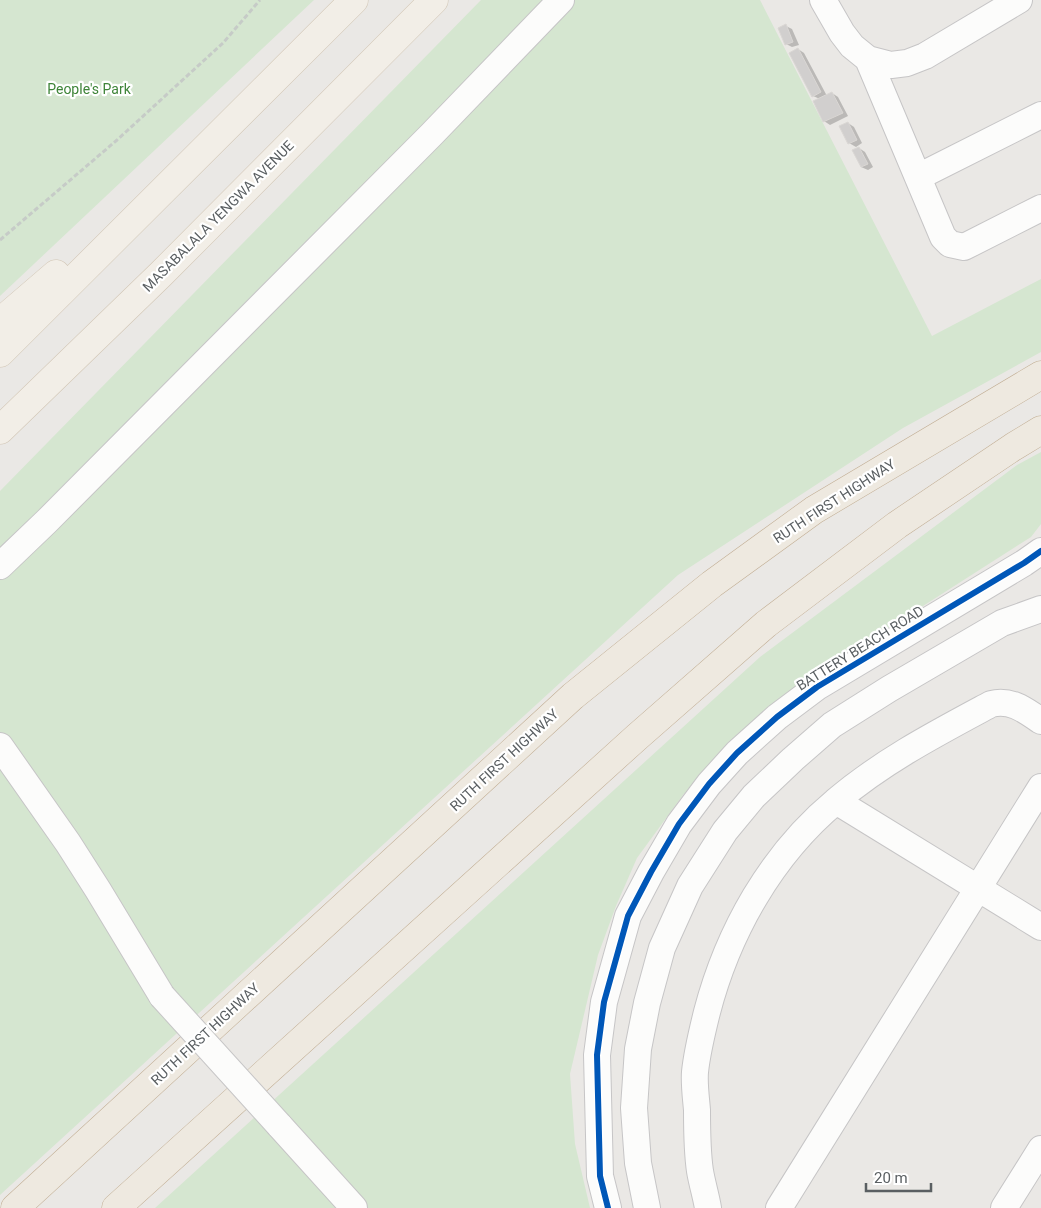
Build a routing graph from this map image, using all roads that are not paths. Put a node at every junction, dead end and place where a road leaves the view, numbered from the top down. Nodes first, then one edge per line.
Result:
1 (354, 0) edge
2 (434, 0) edge
3 (561, 0) edge
4 (822, 0) edge
5 (1019, 0) edge
6 (868, 59) junction
7 (1041, 115) edge
8 (229, 123) junction
9 (918, 177) junction
10 (1041, 208) edge
11 (161, 274) junction
12 (0, 322) edge
13 (0, 353) edge
14 (1041, 375) edge
15 (0, 430) edge
16 (1041, 430) edge
17 (0, 448) edge
18 (1041, 551) edge
19 (0, 566) edge
20 (1041, 609) edge
21 (1041, 721) edge
22 (0, 746) edge
23 (1041, 787) edge
24 (836, 801) junction
25 (978, 888) junction
26 (1041, 927) edge
27 (1041, 1149) edge
28 (15, 1208) edge
29 (116, 1208) edge
30 (354, 1208) edge
31 (608, 1208) edge
32 (647, 1208) edge
33 (708, 1208) edge
34 (779, 1208) edge
35 (1004, 1208) edge

1 - 8 main road
2 - 11 main road, MASABALALA YENGWA AVENUE
3 - 19 street
4 - 6 street
5 - 6 street
6 - 9 street
7 - 9 street
8 - 12 main road
8 - 13 main road
9 - 10 street
11 - 15 main road, MASABALALA YENGWA AVENUE
11 - 17 main road
14 - 28 highway, RUTH FIRST HIGHWAY
16 - 29 highway
18 - 31 street, BATTERY BEACH ROAD
20 - 32 street
21 - 24 street
22 - 30 street, bridge
23 - 25 street
24 - 25 street
24 - 33 street
25 - 26 street
25 - 34 street
27 - 35 street

